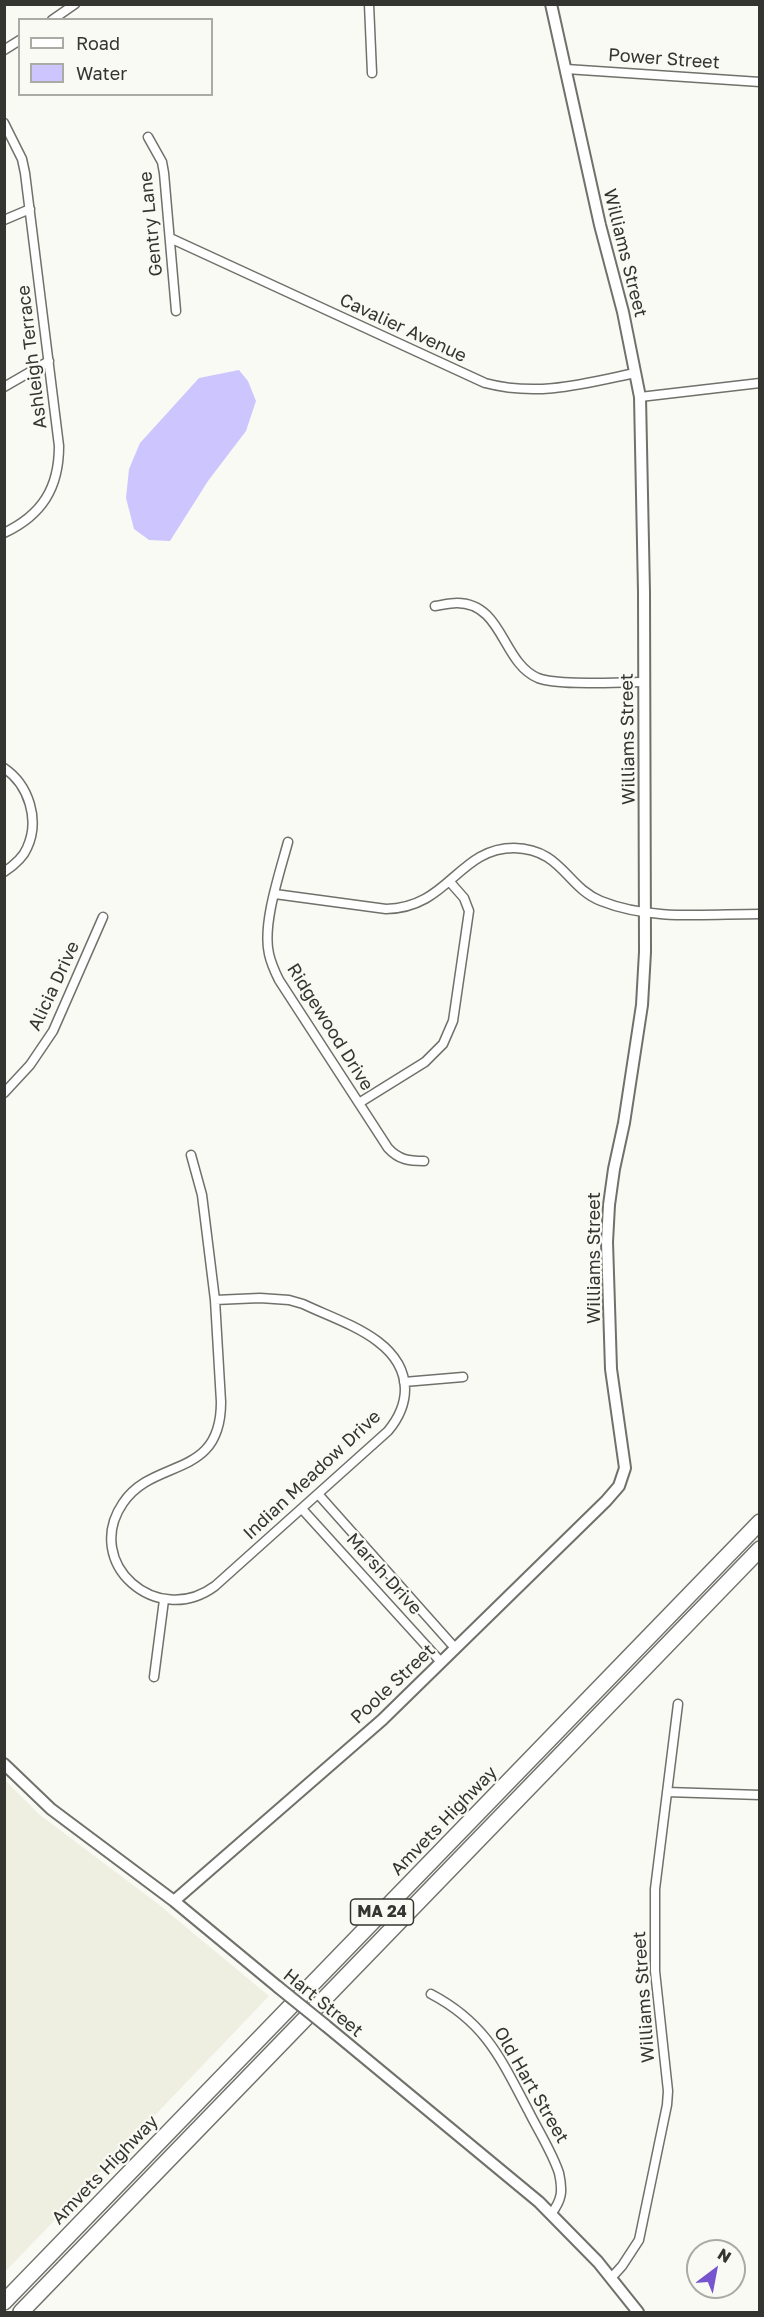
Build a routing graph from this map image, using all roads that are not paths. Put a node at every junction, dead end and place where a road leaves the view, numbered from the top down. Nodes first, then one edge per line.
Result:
1 (75, 4) edge
2 (369, 4) edge
3 (551, 4) edge
4 (55, 18) edge
5 (18, 41) edge
6 (4, 50) edge
7 (566, 69) junction
8 (372, 73) dead end
9 (759, 82) edge
10 (4, 123) edge
11 (148, 137) dead end
12 (30, 209) junction
13 (4, 220) edge
14 (170, 238) junction
15 (176, 311) dead end
16 (49, 361) junction
17 (635, 373) junction
18 (759, 383) edge
19 (4, 387) edge
20 (640, 398) junction
21 (4, 533) edge
22 (435, 606) dead end
23 (644, 682) junction
24 (4, 768) edge
25 (288, 842) dead end
26 (4, 872) edge
27 (450, 882) junction
28 (275, 894) junction
29 (646, 914) junction
30 (759, 914) edge
31 (103, 917) dead end
32 (4, 1093) edge
33 (359, 1103) junction
34 (191, 1155) dead end
35 (424, 1161) dead end
36 (215, 1300) junction
37 (463, 1377) dead end
38 (404, 1382) junction
39 (622, 1479) joint
40 (318, 1494) junction
41 (302, 1509) junction
42 (759, 1522) edge
43 (759, 1549) edge
44 (164, 1600) junction
45 (455, 1648) junction
46 (441, 1662) junction
47 (154, 1677) dead end
48 (678, 1704) dead end
49 (4, 1764) edge
50 (667, 1792) junction
51 (759, 1796) edge
52 (174, 1901) junction
53 (431, 1994) dead end
54 (551, 2214) junction
55 (612, 2277) junction
56 (4, 2302) edge
57 (21, 2313) edge
58 (638, 2313) edge

1 - 4 street
2 - 8 street
3 - 7 street, Williams Street
5 - 6 street
7 - 9 street, Power Street
7 - 17 street, Williams Street
10 - 12 street, Ashleigh Terrace
11 - 14 street, Gentry Lane
12 - 13 street
12 - 16 street, Ashleigh Terrace
14 - 15 street, Gentry Lane
14 - 17 street, Cavalier Avenue
16 - 19 street
16 - 21 street, Ashleigh Terrace
17 - 20 street, Williams Street
18 - 20 street
20 - 23 street, Williams Street
22 - 23 street
23 - 29 street, Williams Street
24 - 26 street
25 - 28 street, Ridgewood Drive
27 - 28 street
27 - 29 street
27 - 33 street
28 - 33 street, Ridgewood Drive
29 - 30 street
29 - 39 street, Williams Street
31 - 32 street, Alicia Drive
33 - 35 street, Ridgewood Drive
34 - 36 street
36 - 38 street
36 - 44 street
37 - 38 street
38 - 40 street, Indian Meadow Drive
39 - 45 street, Poole Street
40 - 41 street, Indian Meadow Drive
40 - 45 street, Marsh Drive
41 - 44 street, Indian Meadow Drive
41 - 46 street, Marsh Drive
42 - 56 highway, Amvets Highway / MA 24
43 - 57 highway, Amvets Highway / MA 24
44 - 47 street
45 - 46 street, Poole Street
46 - 52 street, Poole Street
48 - 50 street, Williams Street
49 - 52 street, Hart Street
50 - 51 street
50 - 55 street, Williams Street
52 - 54 street, Hart Street, bridge
53 - 54 street, Old Hart Street
54 - 55 street, Hart Street
55 - 58 street, Hart Street

